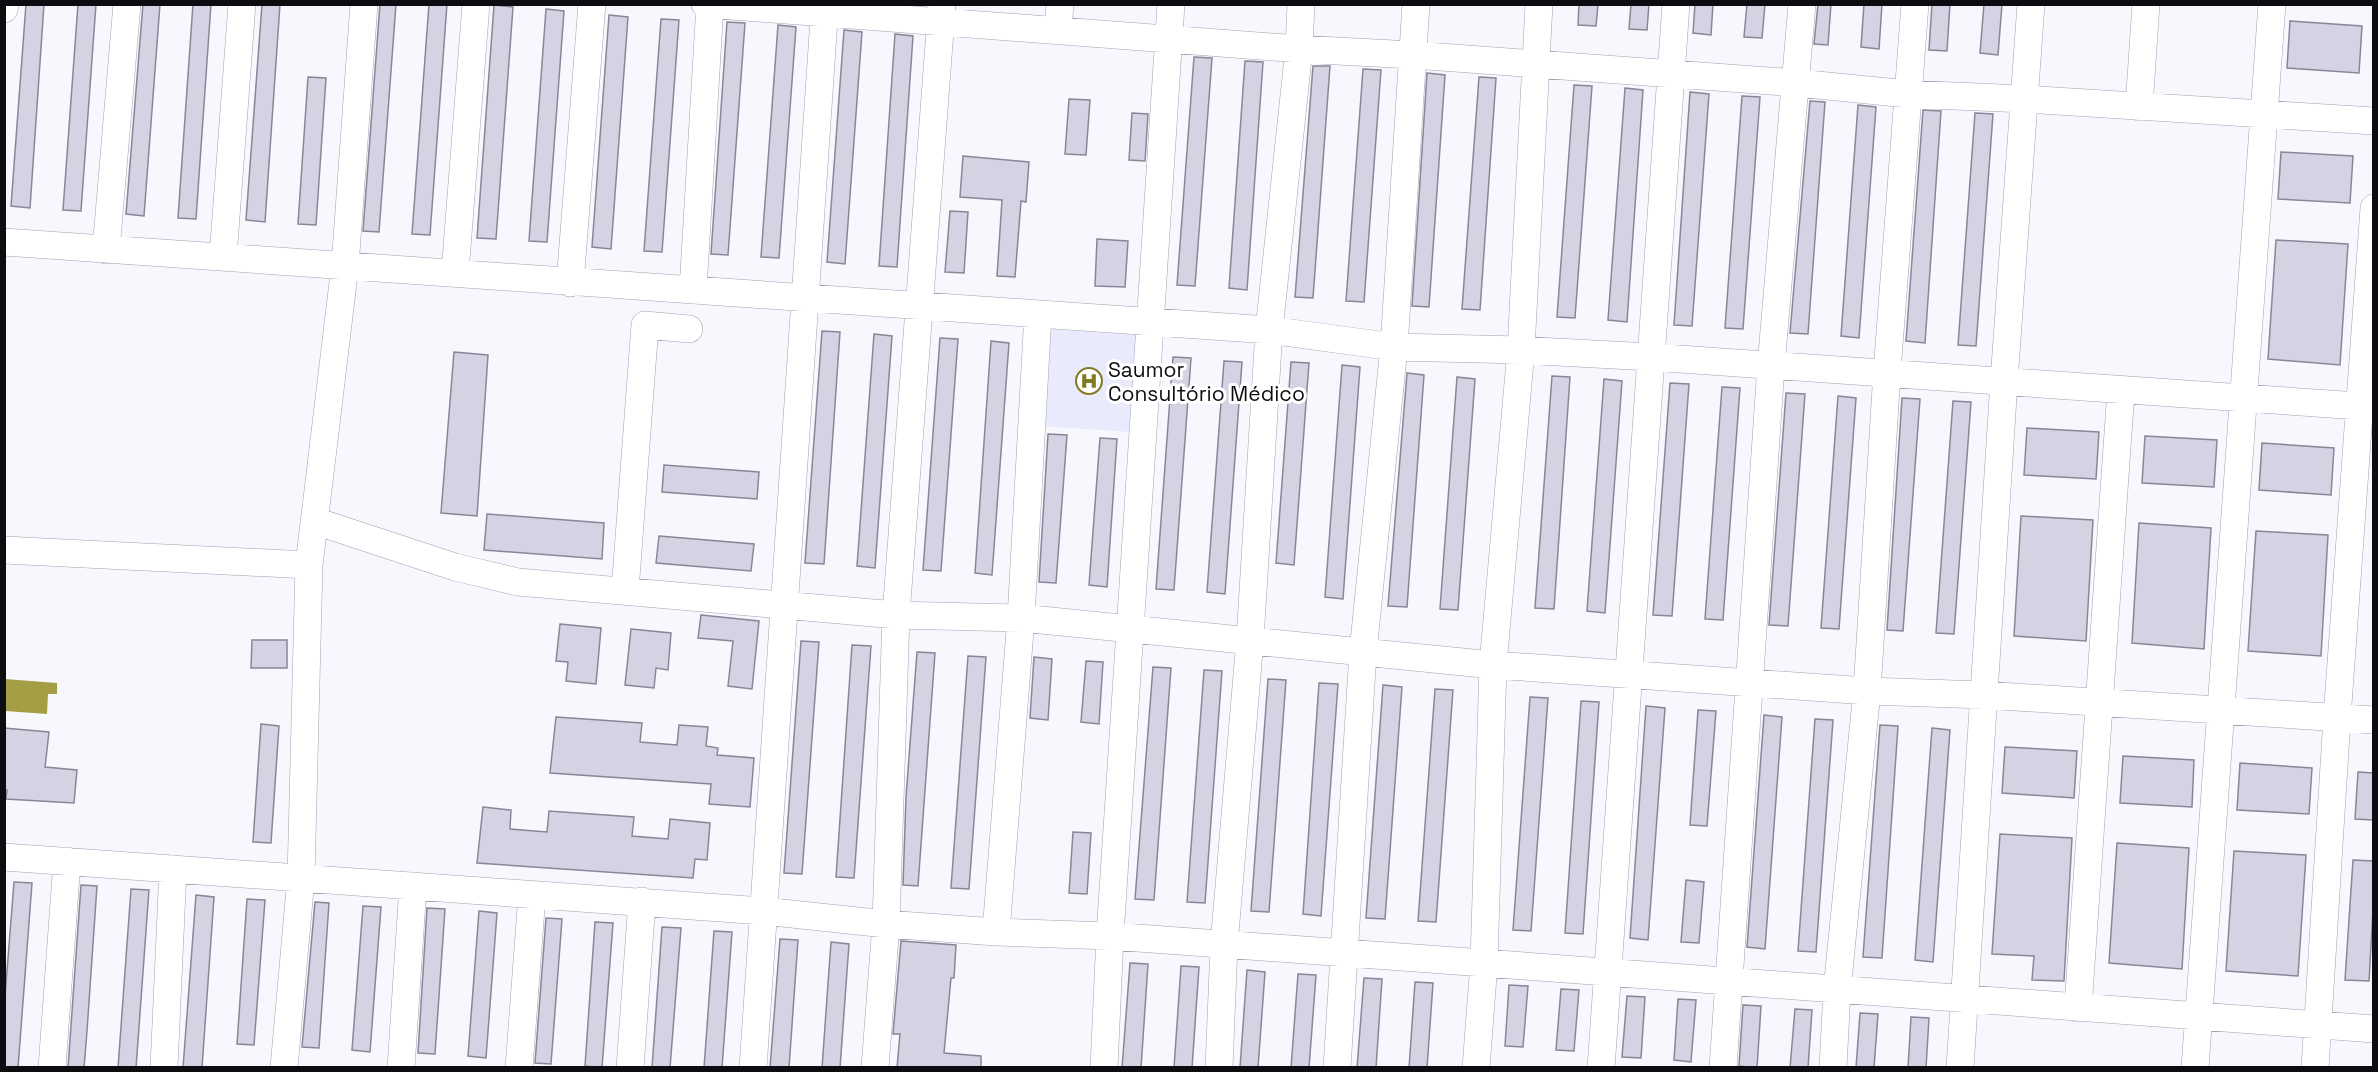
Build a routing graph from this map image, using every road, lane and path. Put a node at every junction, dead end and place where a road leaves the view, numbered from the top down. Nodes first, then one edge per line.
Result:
1 (127, 4) edge
2 (242, 4) edge
3 (364, 4) edge
4 (476, 4) edge
5 (592, 4) edge
6 (705, 4) edge
7 (1170, 4) edge
8 (1301, 4) edge
9 (1416, 4) edge
10 (1539, 4) edge
11 (1676, 4) edge
12 (1802, 4) edge
13 (1915, 4) edge
14 (2031, 4) edge
15 (2146, 4) edge
16 (2272, 4) edge
17 (710, 5) edge
18 (824, 9) edge
19 (941, 13) edge
20 (1059, 17) edge
21 (1168, 38) junction
22 (1299, 49) junction
23 (1413, 55) junction
24 (1535, 65) junction
25 (1671, 75) junction
26 (1797, 83) junction
27 (1908, 94) junction
28 (2025, 99) junction
29 (2139, 107) junction
30 (2265, 114) junction
31 (2373, 122) edge
32 (2373, 208) edge
33 (4, 242) edge
34 (106, 250) junction
35 (223, 257) junction
36 (345, 266) junction
37 (455, 273) junction
38 (570, 283) junction
39 (693, 290) junction
40 (805, 298) junction
41 (920, 306) junction
42 (1038, 314) junction
43 (1150, 322) junction
44 (688, 328) dead end
45 (1269, 330) junction
46 (1394, 346) junction
47 (1521, 350) junction
48 (1651, 357) junction
49 (1772, 366) junction
50 (1887, 372) junction
51 (2004, 381) junction
52 (2121, 390) junction
53 (2244, 398) junction
54 (2367, 406) edge
55 (315, 521) junction
56 (4, 550) edge
57 (309, 565) junction
58 (625, 591) junction
59 (784, 604) junction
60 (896, 615) junction
61 (1021, 618) junction
62 (1130, 630) junction
63 (1250, 639) junction
64 (1363, 652) junction
65 (1493, 665) junction
66 (1629, 674) junction
67 (1749, 681) junction
68 (1866, 691) junction
69 (1984, 696) junction
70 (2099, 703) junction
71 (2220, 710) junction
72 (2337, 718) junction
73 (2373, 720) edge
74 (4, 857) edge
75 (67, 861) junction
76 (173, 869) junction
77 (301, 878) junction
78 (413, 886) junction
79 (532, 895) junction
80 (642, 902) junction
81 (763, 910) junction
82 (886, 924) junction
83 (996, 932) junction
84 (1110, 936) junction
85 (1224, 945) junction
86 (1345, 954) junction
87 (1484, 963) junction
88 (1608, 974) junction
89 (1729, 981) junction
90 (1837, 990) junction
91 (1965, 999) junction
92 (2078, 1008) junction
93 (2200, 1015) junction
94 (2319, 1024) junction
95 (2373, 1029) edge
96 (52, 1068) edge
97 (164, 1068) edge
98 (284, 1068) edge
99 (401, 1068) edge
100 (519, 1068) edge
101 (630, 1068) edge
102 (753, 1068) edge
103 (875, 1068) edge
104 (1104, 1068) edge
105 (1219, 1068) edge
106 (1337, 1068) edge
107 (1476, 1068) edge
108 (1601, 1068) edge
109 (1723, 1068) edge
110 (1833, 1068) edge
111 (1960, 1068) edge
112 (2195, 1068) edge
113 (2315, 1068) edge

1 - 34 street
2 - 35 street
3 - 36 street
4 - 37 street
5 - 38 street
6 - 17 street
7 - 21 street
8 - 22 street
9 - 23 street
10 - 24 street
11 - 25 street
12 - 26 street
13 - 27 street
14 - 28 street
15 - 29 street
16 - 30 street
17 - 18 street
17 - 39 street
18 - 19 street
18 - 40 street
19 - 20 street
19 - 41 street
20 - 21 street
21 - 22 street
21 - 43 street
22 - 23 street
22 - 45 street
23 - 24 street
23 - 46 street
24 - 25 street
24 - 47 street
25 - 26 street
25 - 48 street
26 - 27 street
26 - 49 street
27 - 28 street
27 - 50 street
28 - 29 street
28 - 51 street
29 - 30 street
30 - 31 street
30 - 53 street
32 - 54 street
33 - 34 street
34 - 35 street
35 - 36 street
36 - 37 street
36 - 55 street
37 - 38 street
38 - 39 street
39 - 40 street
40 - 41 street
40 - 59 street
41 - 42 street
41 - 60 street
42 - 43 street
42 - 61 street
43 - 45 street
43 - 62 street
44 - 58 street
45 - 46 street
45 - 63 street
46 - 47 street
46 - 64 street
47 - 48 street
47 - 65 street
48 - 49 street
48 - 66 street
49 - 50 street
49 - 67 street
50 - 51 street
50 - 68 street
51 - 52 street
51 - 69 street
52 - 53 street
52 - 70 street
53 - 54 street
53 - 71 street
54 - 72 street
55 - 57 street
55 - 58 street
56 - 57 street
57 - 77 street
58 - 59 street
59 - 60 street
59 - 81 street
60 - 61 street
60 - 82 street
61 - 62 street
61 - 83 street
62 - 63 street
62 - 84 street
63 - 64 street
63 - 85 street
64 - 65 street
64 - 86 street
65 - 66 street
65 - 87 street
66 - 67 street
66 - 88 street
67 - 68 street
67 - 89 street
68 - 69 street
68 - 90 street
69 - 70 street
69 - 91 street
70 - 71 street
70 - 92 street
71 - 72 street
71 - 93 street
72 - 73 street
72 - 94 street
74 - 75 street
75 - 76 street
75 - 96 street
76 - 77 street
76 - 97 street
77 - 78 street
77 - 98 street
78 - 79 street
78 - 99 street
79 - 80 street
79 - 100 street
80 - 81 street
80 - 101 street
81 - 82 street
81 - 102 street
82 - 83 street
82 - 103 street
83 - 84 street
84 - 85 street
84 - 104 street
85 - 86 street
85 - 105 street
86 - 87 street
86 - 106 street
87 - 88 street
87 - 107 street
88 - 89 street
88 - 108 street
89 - 90 street
89 - 109 street
90 - 91 street
90 - 110 street
91 - 92 street
91 - 111 street
92 - 93 street
93 - 94 street
93 - 112 street
94 - 95 street
94 - 113 street

